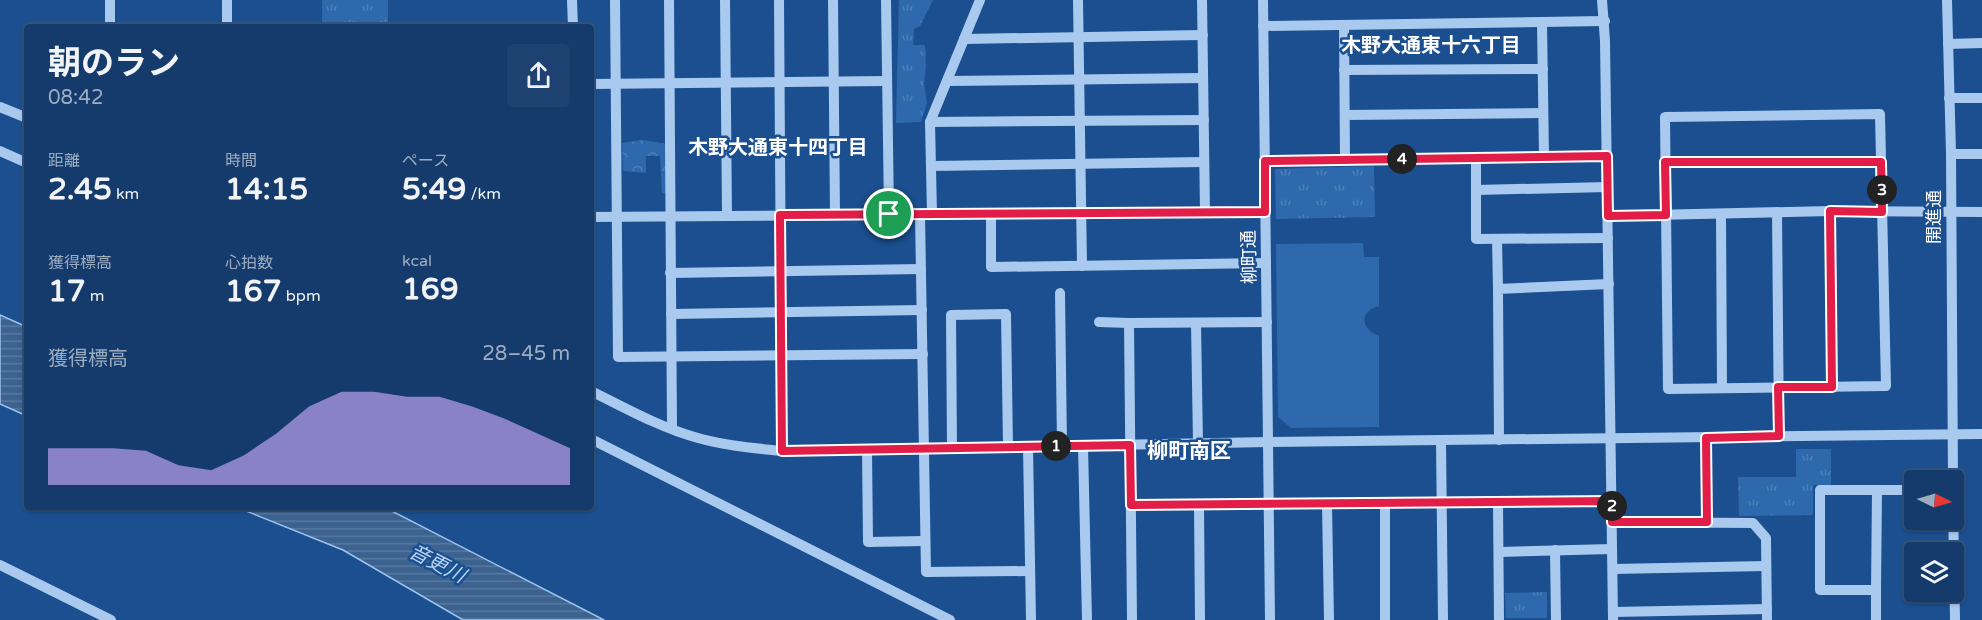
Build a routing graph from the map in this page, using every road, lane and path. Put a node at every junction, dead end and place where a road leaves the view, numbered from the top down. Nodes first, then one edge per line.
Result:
1 (110, 0) edge
2 (227, 0) edge
3 (572, 0) edge
4 (615, 0) edge
5 (669, 0) edge
6 (725, 0) edge
7 (779, 0) edge
8 (833, 0) edge
9 (886, 0) edge
10 (980, 0) edge
11 (1078, 0) edge
12 (1202, 0) edge
13 (1263, 0) edge
14 (1602, 0) edge
15 (1947, 0) edge
16 (1605, 21) junction
17 (1542, 22) junction
18 (110, 24) edge
19 (227, 24) edge
20 (573, 24) edge
21 (1344, 25) junction
22 (1263, 26) junction
23 (1203, 36) junction
24 (1079, 37) junction
25 (964, 39) junction
26 (1982, 43) edge
27 (1948, 44) junction
28 (1543, 69) junction
29 (1344, 70) junction
30 (1203, 78) junction
31 (1080, 79) junction
32 (887, 81) junction
33 (947, 81) junction
34 (780, 82) junction
35 (834, 82) junction
36 (726, 83) junction
37 (594, 84) edge
38 (616, 84) junction
39 (669, 84) junction
40 (1949, 98) junction
41 (1982, 98) edge
42 (0, 108) edge
43 (1544, 113) junction
44 (1345, 115) junction
45 (24, 117) edge
46 (1204, 120) junction
47 (1080, 121) junction
48 (930, 122) junction
49 (0, 151) edge
50 (1951, 154) junction
51 (1982, 154) edge
52 (1607, 156) junction
53 (1544, 157) junction
54 (1476, 158) junction
55 (1345, 160) junction
56 (1265, 161) junction
57 (24, 162) edge
58 (1204, 162) junction
59 (1665, 162) junction
60 (1881, 162) junction
61 (1081, 164) junction
62 (931, 166) junction
63 (1608, 187) junction
64 (1476, 190) junction
65 (1830, 211) junction
66 (1205, 212) junction
67 (1265, 212) junction
68 (1777, 212) junction
69 (1882, 212) junction
70 (1950, 212) junction
71 (1982, 212) edge
72 (991, 213) junction
73 (1082, 213) junction
74 (1721, 213) junction
75 (889, 214) junction
76 (920, 214) junction
77 (932, 214) junction
78 (780, 215) junction
79 (835, 215) junction
80 (1666, 215) junction
81 (727, 216) junction
82 (1608, 216) junction
83 (594, 217) edge
84 (617, 217) junction
85 (670, 217) junction
86 (1608, 238) junction
87 (1497, 239) junction
88 (1266, 263) junction
89 (1082, 266) junction
90 (921, 269) junction
91 (781, 271) junction
92 (670, 273) junction
93 (1609, 284) junction
94 (1498, 289) junction
95 (1060, 293) dead end
96 (922, 310) junction
97 (781, 312) junction
98 (671, 314) junction
99 (1099, 322) dead end
100 (1267, 322) junction
101 (1129, 323) junction
102 (1196, 323) junction
103 (923, 354) junction
104 (781, 356) junction
105 (671, 357) junction
106 (1778, 387) junction
107 (1832, 387) junction
108 (1722, 388) junction
109 (594, 392) edge
110 (672, 428) junction
111 (1952, 434) junction
112 (1982, 434) edge
113 (1779, 436) junction
114 (1706, 438) junction
115 (1611, 439) junction
116 (1498, 440) junction
117 (1441, 441) junction
118 (594, 442) edge
119 (1269, 442) junction
120 (1198, 444) junction
121 (1130, 445) junction
122 (1062, 446) junction
123 (1083, 446) junction
124 (1008, 447) junction
125 (1028, 447) junction
126 (952, 448) junction
127 (867, 449) junction
128 (925, 449) junction
129 (782, 451) junction
130 (1953, 470) edge
131 (1877, 490) junction
132 (1904, 490) edge
133 (1612, 501) junction
134 (1498, 502) junction
135 (1384, 503) junction
136 (1442, 503) junction
137 (1269, 504) junction
138 (1328, 504) junction
139 (1131, 505) junction
140 (1199, 505) junction
141 (1612, 522) junction
142 (1707, 522) junction
143 (1953, 530) edge
144 (925, 541) junction
145 (1612, 549) junction
146 (1555, 550) junction
147 (1498, 552) junction
148 (0, 565) edge
149 (1766, 566) junction
150 (1612, 569) junction
151 (1030, 571) junction
152 (1876, 590) junction
153 (1767, 615) edge
154 (1613, 616) edge
155 (111, 620) edge
156 (950, 620) edge
157 (1031, 620) edge
158 (1087, 620) edge
159 (1132, 620) edge
160 (1200, 620) edge
161 (1270, 620) edge
162 (1329, 620) edge
163 (1385, 620) edge
164 (1443, 620) edge
165 (1499, 620) edge
166 (1556, 620) edge
167 (1876, 620) edge
168 (1955, 620) edge

1 - 18 street
2 - 19 street
3 - 20 street
4 - 38 street
5 - 39 street
6 - 36 street
7 - 34 street
8 - 35 street
9 - 32 street
10 - 25 street
11 - 24 street
12 - 23 street
13 - 22 street, 柳町通
14 - 16 street
15 - 27 street, 開進通
16 - 17 street
16 - 52 street
17 - 21 street
17 - 28 street
21 - 22 street
21 - 29 street
22 - 56 street, 柳町通
23 - 24 street
23 - 30 street
24 - 25 street
24 - 31 street
25 - 33 street
26 - 27 street
27 - 40 street, 開進通
28 - 29 street
28 - 43 street
29 - 44 street
30 - 31 street
30 - 46 street
31 - 33 street
31 - 47 street
32 - 35 street
32 - 75 street
33 - 48 street
34 - 35 street
34 - 36 street
34 - 78 street
35 - 79 street
36 - 39 street
36 - 81 street
37 - 38 street
38 - 39 street
38 - 84 street
39 - 85 street
40 - 41 street
40 - 50 street, 開進通
42 - 45 street
43 - 44 street
43 - 53 street
44 - 55 street
46 - 47 street
46 - 58 street
47 - 48 street
47 - 61 street
48 - 62 street
49 - 57 street
50 - 51 street
50 - 70 street, 開進通
52 - 53 street
52 - 63 street
53 - 54 street
54 - 55 street
54 - 64 street
55 - 56 street
56 - 67 street, 柳町通
58 - 61 street
58 - 66 street
59 - 60 street
59 - 60 street
59 - 80 street
60 - 69 street
61 - 62 street
61 - 73 street
62 - 77 street
63 - 64 street
63 - 82 street
64 - 87 street
65 - 68 street
65 - 69 street
65 - 107 street
66 - 67 street
66 - 73 street
67 - 88 street, 柳町通
68 - 74 street
68 - 106 street
69 - 70 street
69 - 107 street
70 - 71 street
70 - 111 street, 開進通
72 - 73 street
72 - 77 street
72 - 89 street
73 - 89 street
74 - 80 street
74 - 108 street
75 - 76 street
75 - 79 street
76 - 77 street
76 - 90 street
78 - 79 street
78 - 81 street
78 - 91 street
80 - 82 street
80 - 108 street
81 - 85 street
82 - 86 street
83 - 84 street
84 - 85 street
84 - 105 street
85 - 92 street
86 - 87 street
86 - 93 street
87 - 94 street
88 - 89 street
88 - 100 street, 柳町通
90 - 91 street
90 - 96 street
91 - 92 street
91 - 97 street
92 - 98 street
93 - 94 street
93 - 115 street
94 - 116 street
95 - 122 street
96 - 97 street
96 - 103 street
97 - 98 street
97 - 104 street
98 - 105 street
99 - 101 street
100 - 102 street
100 - 119 street, 柳町通
101 - 102 street
101 - 121 street
102 - 120 street
103 - 104 street
103 - 128 street
104 - 105 street
104 - 129 street
105 - 110 street
106 - 107 street
106 - 108 street
106 - 113 street
109 - 110 street
110 - 129 street
111 - 112 street
111 - 113 street
111 - 130 street, 開進通
113 - 114 street
114 - 115 street
114 - 142 street
115 - 116 street
115 - 133 street
116 - 117 street
117 - 119 street
117 - 136 street
118 - 156 street
119 - 120 street
119 - 137 street, 柳町通
120 - 121 street
121 - 123 street
121 - 139 street
122 - 123 street
122 - 125 street
123 - 158 street
124 - 125 street
124 - 126 street
124 - 126 street
125 - 151 street
126 - 128 street
127 - 128 street
127 - 129 street
127 - 144 street
128 - 144 street
131 - 132 street
131 - 152 street
131 - 152 street
133 - 134 street
133 - 141 street
134 - 136 street
134 - 147 street
135 - 136 street
135 - 138 street
135 - 163 street
136 - 164 street
137 - 138 street
137 - 140 street
137 - 161 street, 柳町通
138 - 162 street
139 - 140 street
139 - 159 street
140 - 160 street
141 - 142 street
141 - 145 street
142 - 149 street
143 - 168 street
144 - 151 street
145 - 146 street
145 - 150 street
146 - 147 street
146 - 166 street
147 - 165 street
148 - 155 street
149 - 150 street
149 - 153 street
150 - 154 street
151 - 157 street
152 - 167 street
153 - 154 street

